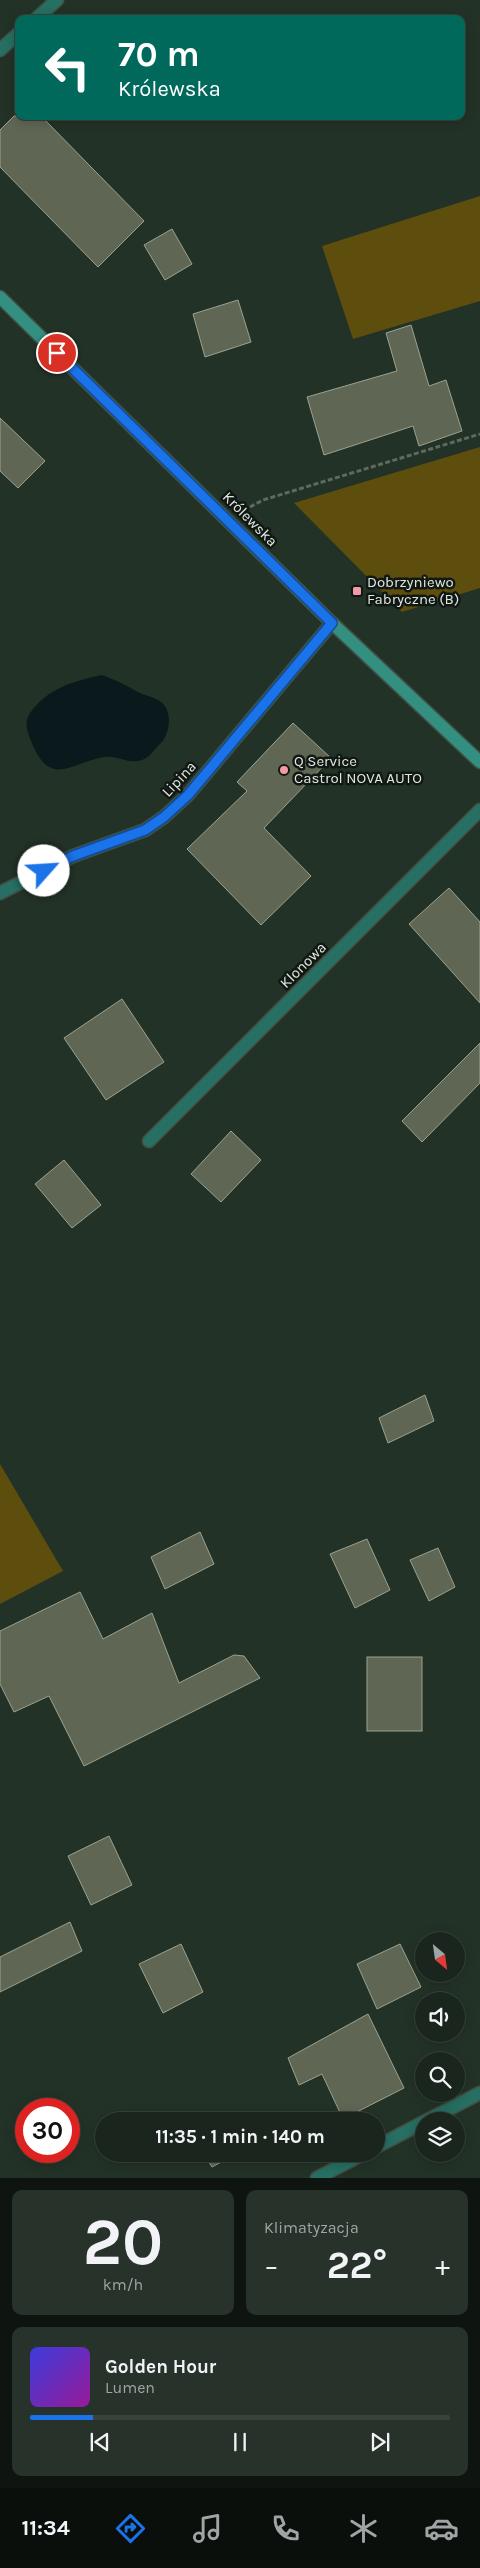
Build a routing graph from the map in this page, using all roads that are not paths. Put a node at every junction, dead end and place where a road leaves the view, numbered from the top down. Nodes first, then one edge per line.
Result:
1 (58, 0) edge
2 (41, 15) edge
3 (15, 37) edge
4 (0, 50) edge
5 (0, 297) edge
6 (332, 623) junction
7 (480, 762) edge
8 (480, 810) edge
9 (0, 893) edge
10 (149, 1141) dead end
11 (480, 2093) edge
12 (444, 2112) edge
13 (415, 2127) edge
14 (385, 2142) edge
15 (348, 2162) edge
16 (317, 2178) edge

1 - 2 street
3 - 4 street
5 - 6 street, Królewska
6 - 7 street, Królewska
6 - 9 street, Lipina
8 - 10 street, Klonowa
11 - 12 street
13 - 14 street
15 - 16 street

